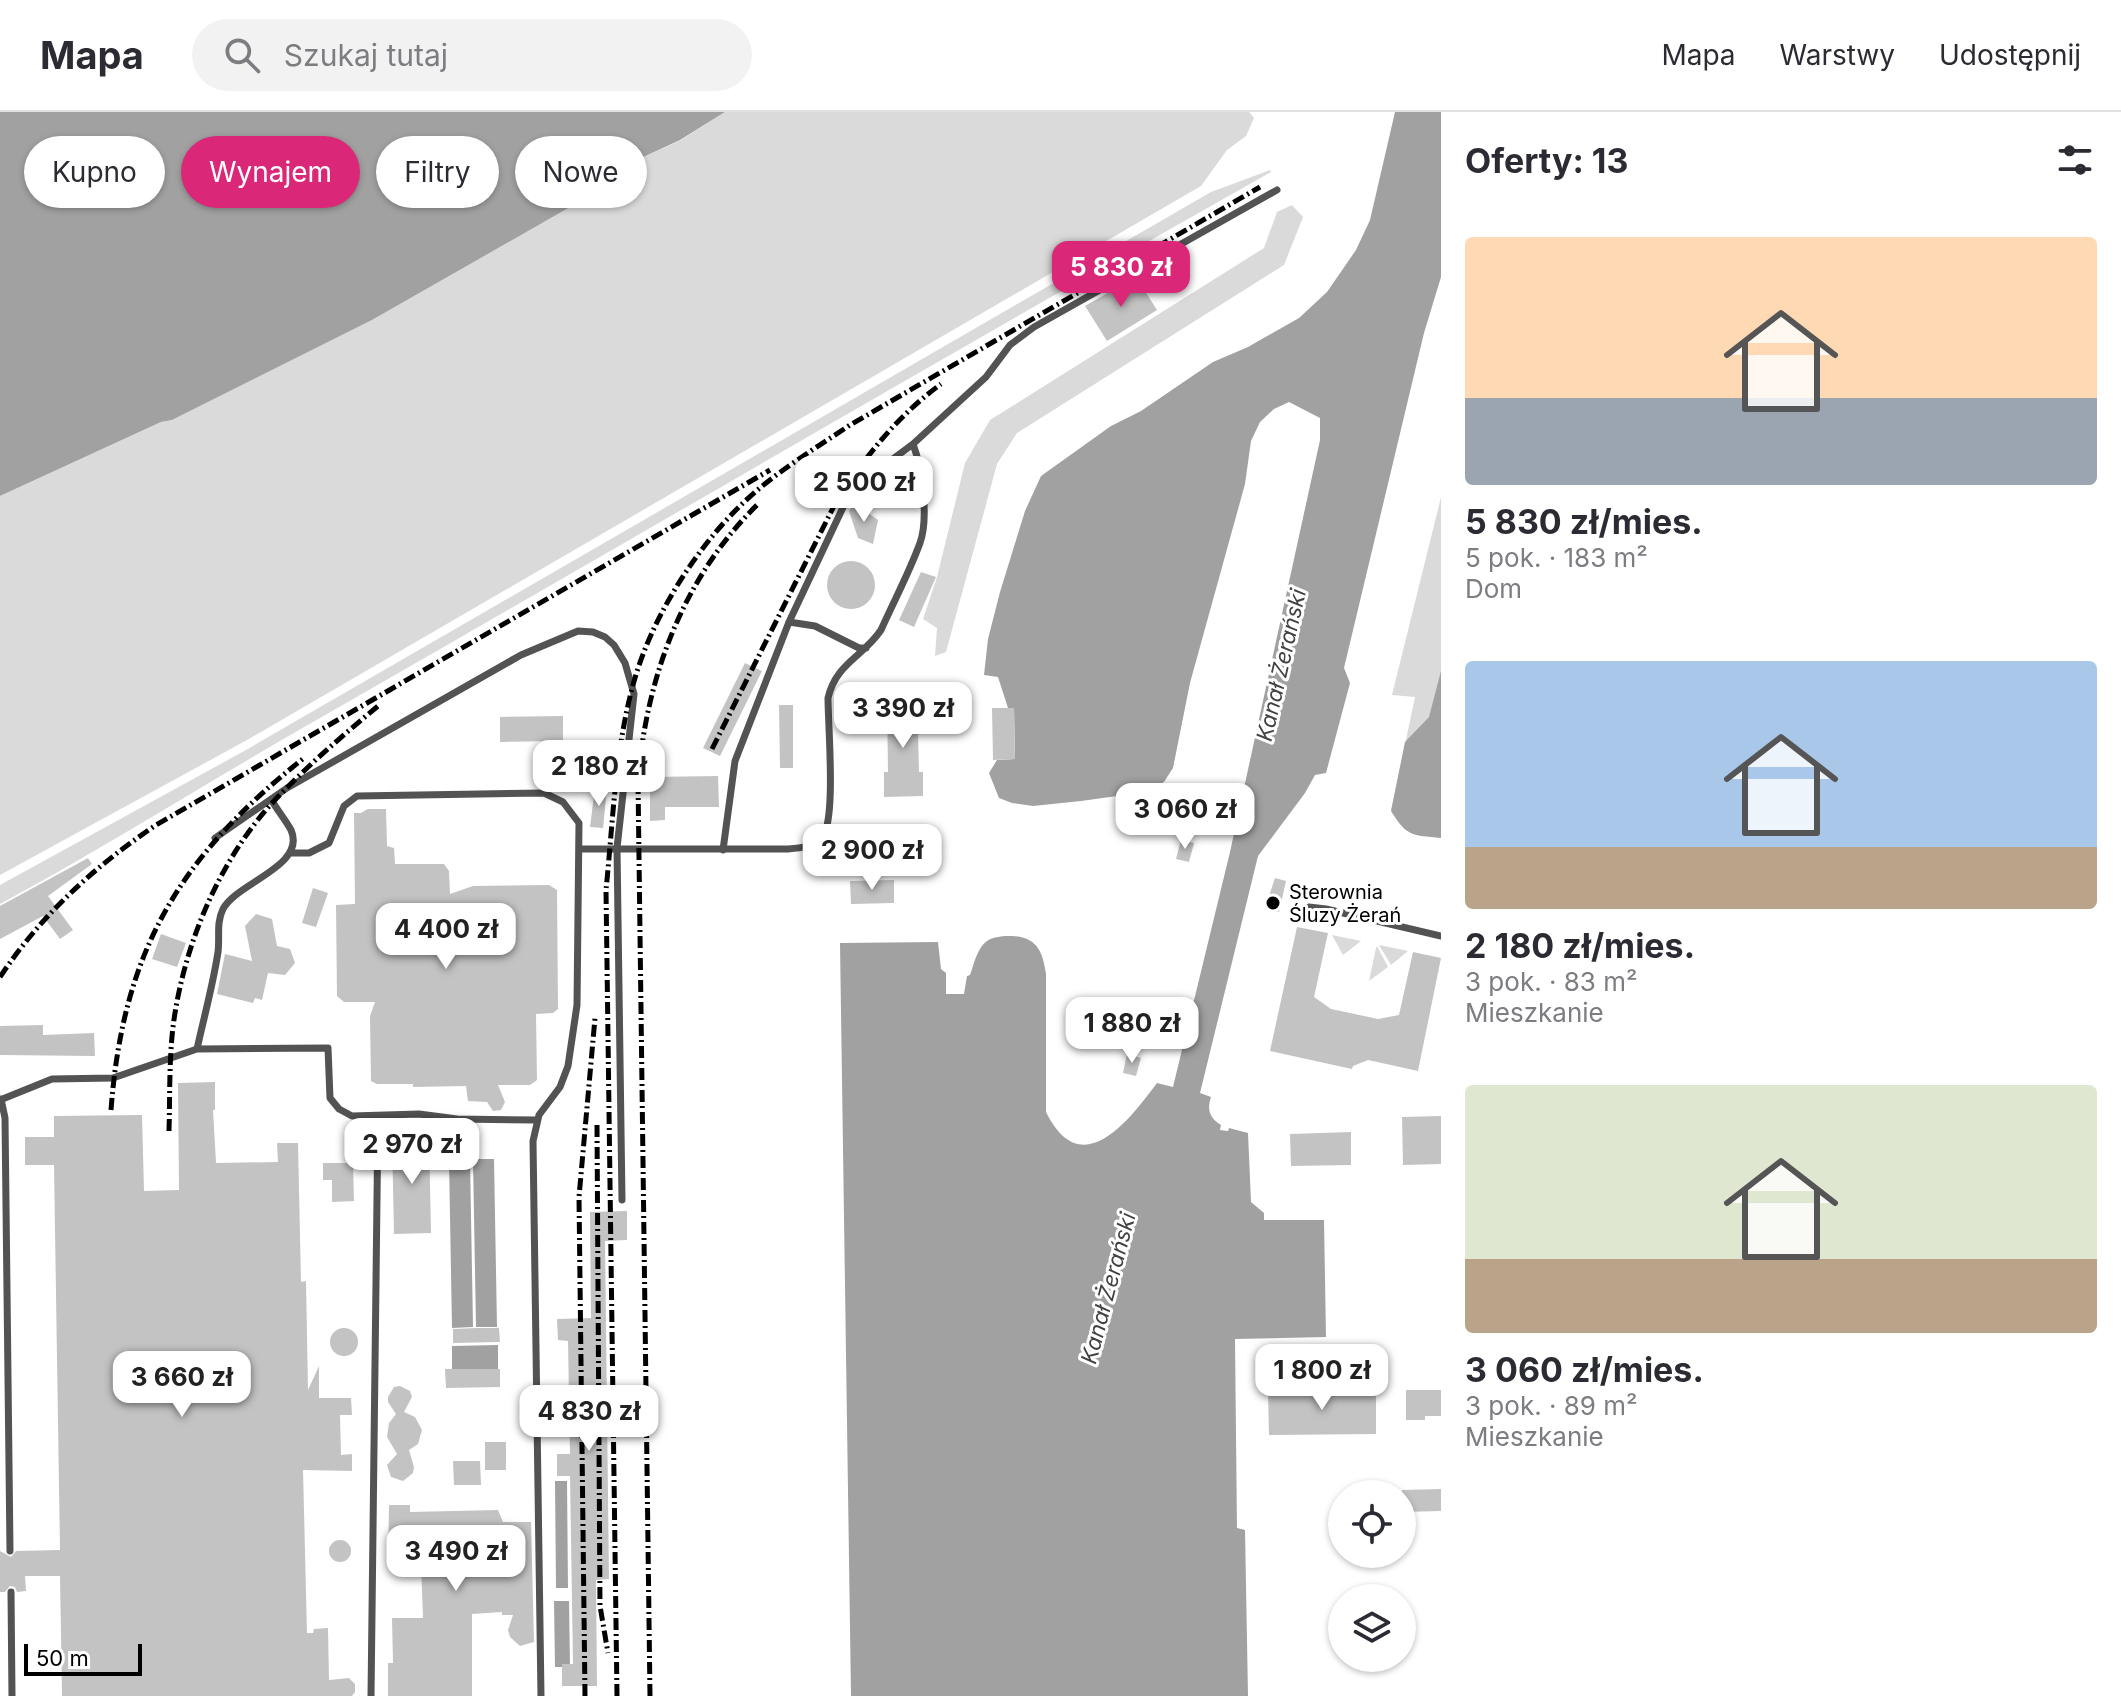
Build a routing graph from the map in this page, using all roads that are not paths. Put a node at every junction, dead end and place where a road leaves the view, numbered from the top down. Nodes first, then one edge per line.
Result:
1 (1277, 190) dead end
2 (913, 444) junction
3 (789, 622) junction
4 (866, 648) junction
5 (271, 799) junction
6 (215, 838) dead end
7 (820, 840) junction
8 (855, 844) dead end
9 (617, 848) junction
10 (580, 849) junction
11 (723, 850) junction
12 (290, 853) junction
13 (1293, 919) dead end
14 (1441, 936) edge
15 (197, 1049) junction
16 (1, 1099) edge
17 (378, 1116) junction
18 (537, 1120) junction
19 (622, 1200) dead end
20 (10, 1551) dead end
21 (11, 1592) dead end
22 (12, 1696) edge
23 (371, 1696) edge
24 (541, 1696) edge

1 - 2 lane
2 - 3 lane
2 - 4 lane
3 - 4 lane
3 - 11 lane
4 - 7 lane
5 - 6 lane
5 - 9 lane
5 - 12 lane
7 - 8 lane
7 - 11 lane
9 - 10 lane
9 - 11 lane
9 - 19 lane
10 - 12 lane
10 - 18 lane
12 - 15 lane
13 - 14 lane
15 - 16 lane
15 - 17 lane
16 - 20 lane
17 - 18 lane
17 - 23 lane
18 - 24 lane
21 - 22 lane

